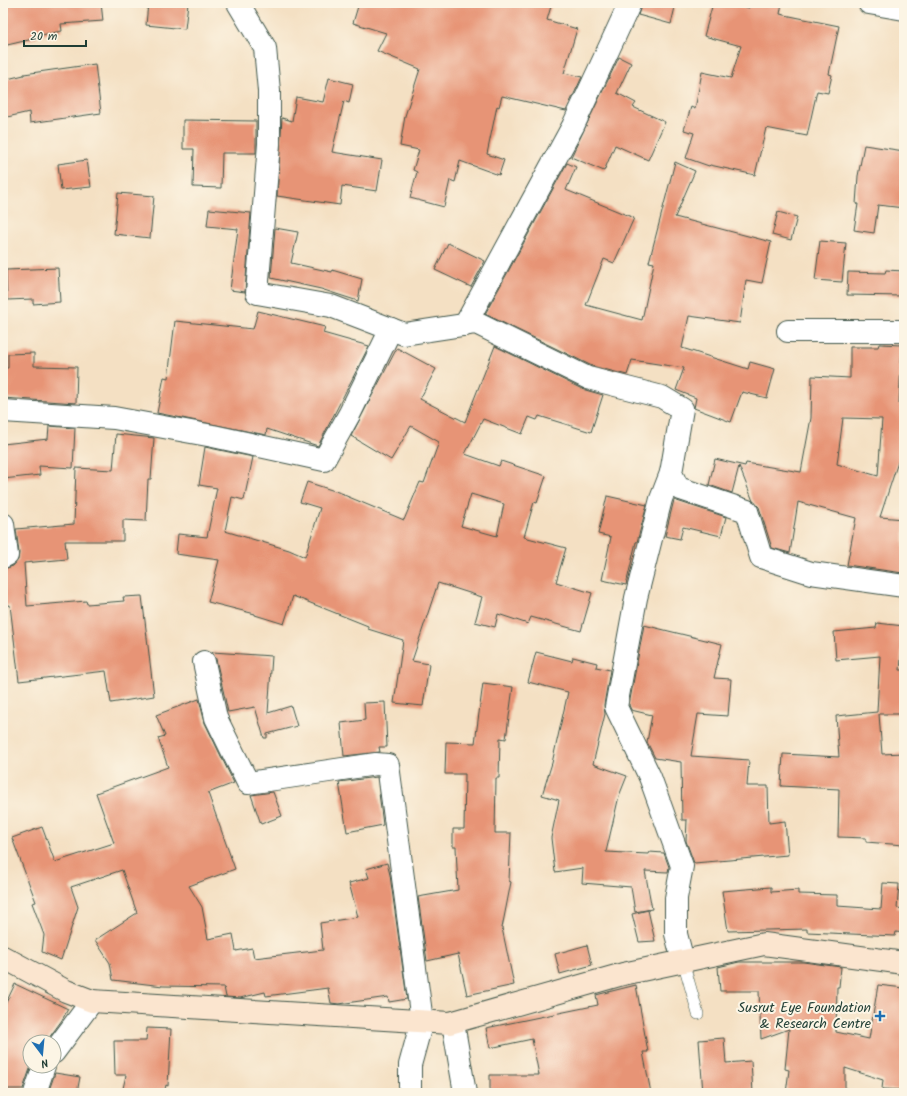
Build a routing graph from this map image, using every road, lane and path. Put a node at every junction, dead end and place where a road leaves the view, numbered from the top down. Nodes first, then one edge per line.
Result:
1 (238, 3) edge
2 (630, 3) edge
3 (869, 3) edge
4 (904, 9) edge
5 (465, 325) junction
6 (391, 328) junction
7 (904, 330) edge
8 (788, 331) dead end
9 (3, 411) edge
10 (671, 473) junction
11 (3, 524) edge
12 (3, 557) edge
13 (904, 586) edge
14 (204, 662) dead end
15 (3, 957) edge
16 (683, 961) junction
17 (904, 964) edge
18 (92, 1002) junction
19 (698, 1014) dead end
20 (422, 1021) junction
21 (453, 1023) junction
22 (62, 1041) edge
23 (41, 1074) edge
24 (35, 1093) edge
25 (410, 1093) edge
26 (466, 1093) edge

1 - 6 street
2 - 5 street
3 - 4 street
5 - 6 street
5 - 10 street
6 - 9 street
7 - 8 street
10 - 13 street
10 - 16 street
11 - 12 street
14 - 20 street
15 - 18 main road
16 - 17 main road
16 - 19 lane
16 - 21 main road
18 - 20 main road
18 - 22 street
20 - 21 main road
20 - 25 street
21 - 26 street
23 - 24 street

